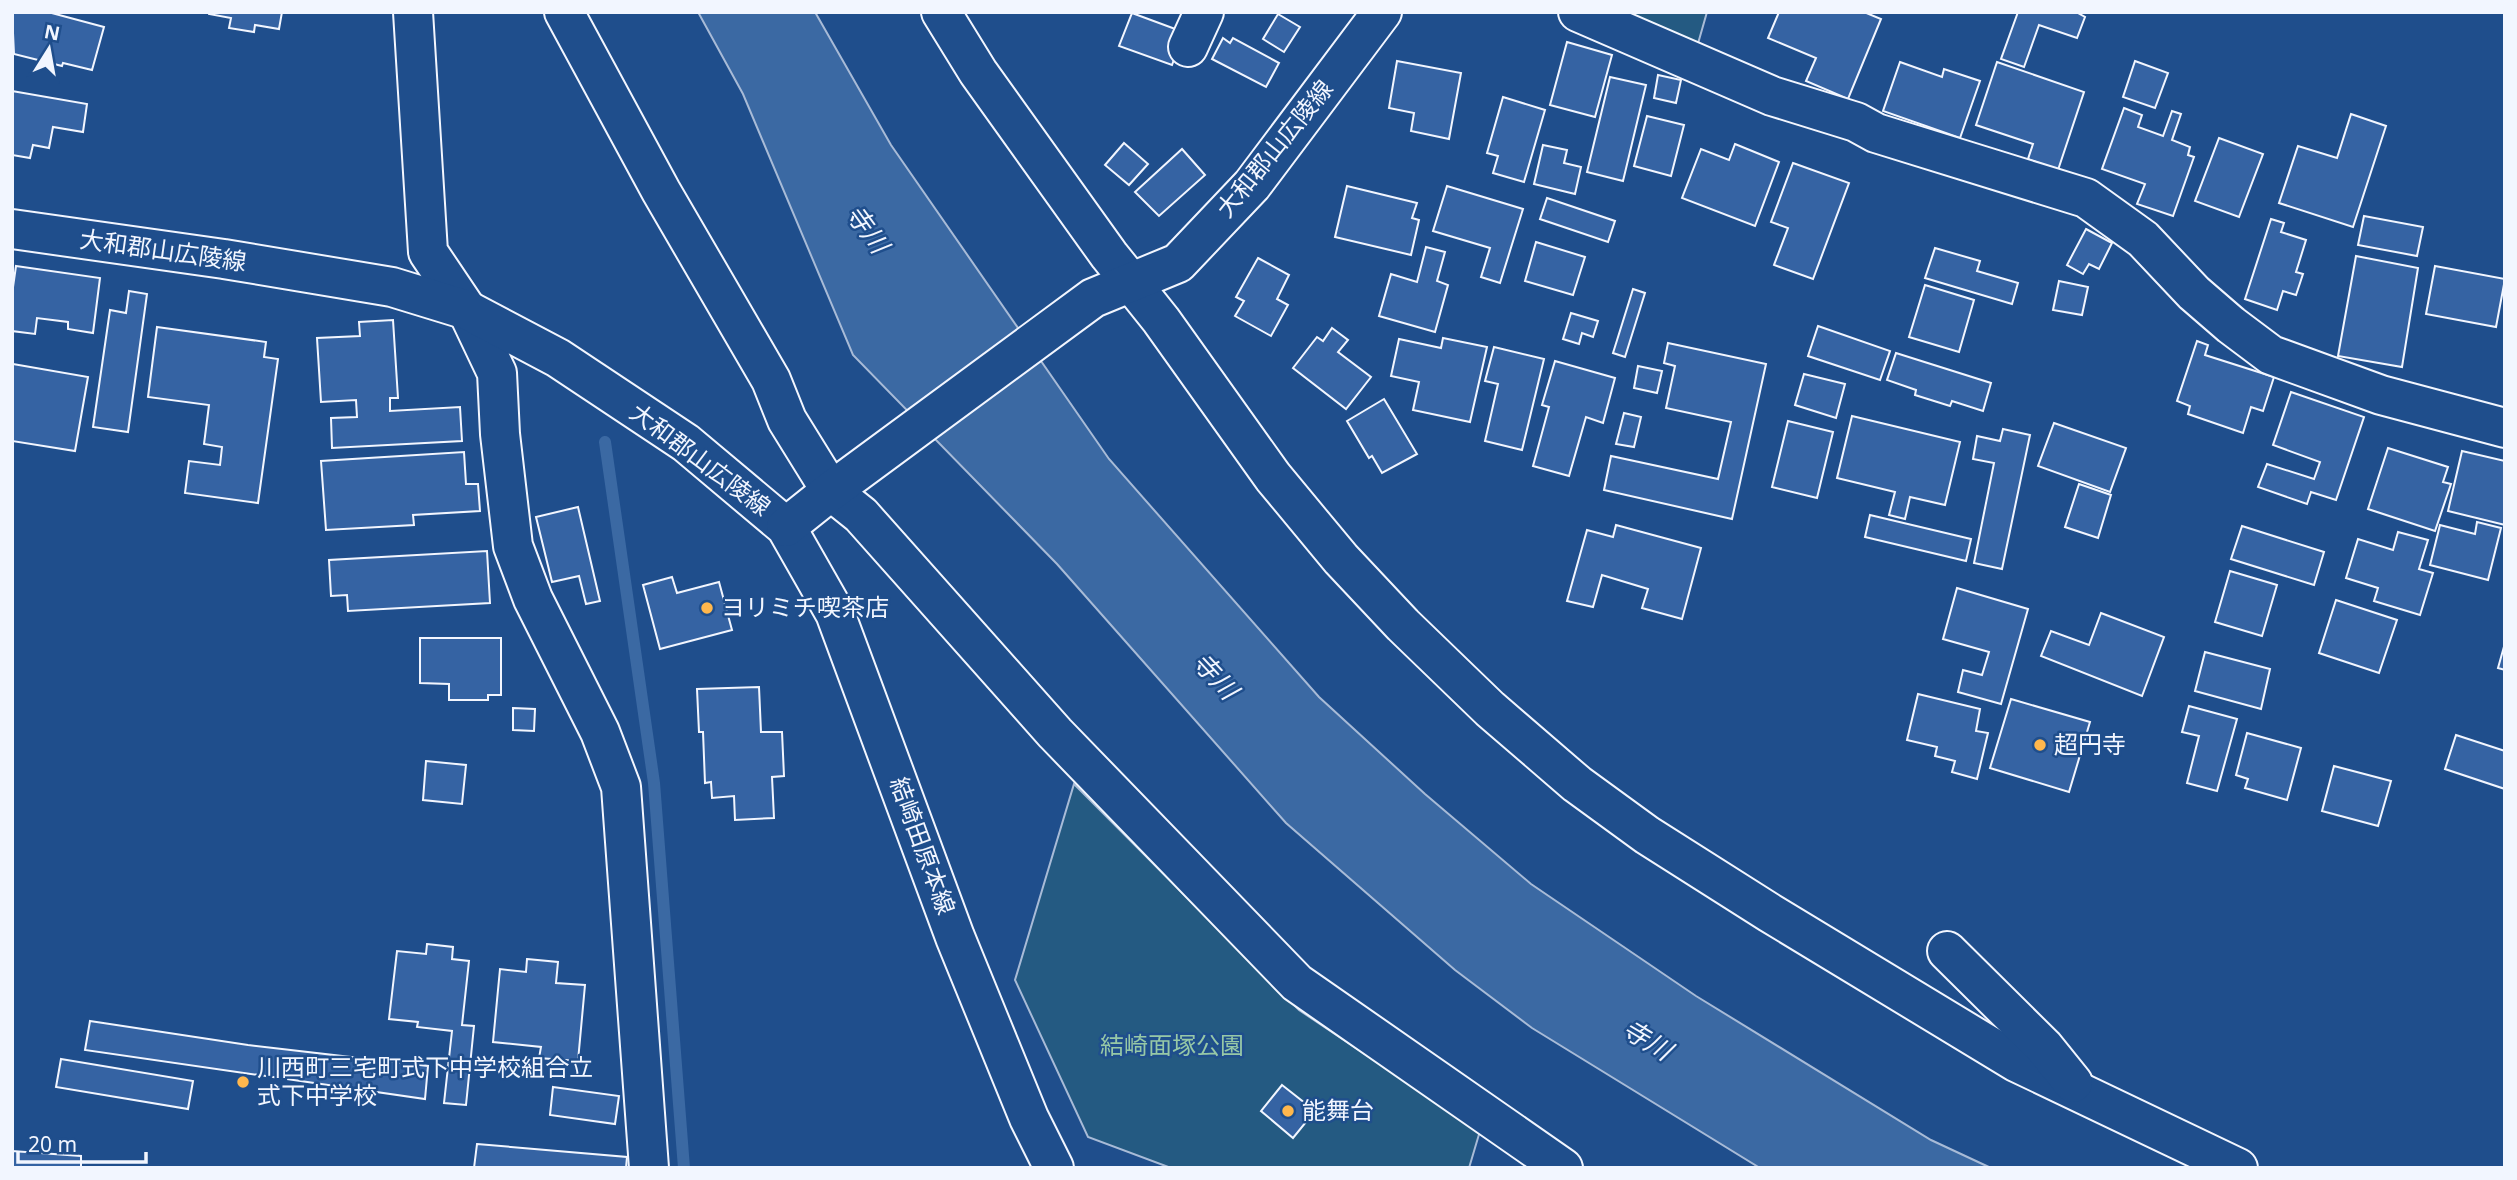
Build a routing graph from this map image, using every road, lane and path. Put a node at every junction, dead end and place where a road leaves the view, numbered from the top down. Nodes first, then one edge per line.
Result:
1 (413, 12) edge
2 (564, 12) edge
3 (941, 12) edge
4 (1204, 12) edge
5 (1381, 12) edge
6 (1578, 12) edge
7 (1188, 47) dead end
8 (12, 229) edge
9 (1133, 283) junction
10 (467, 310) junction
11 (2505, 428) edge
12 (831, 491) junction
13 (786, 527) junction
14 (1947, 951) dead end
15 (2081, 1093) junction
16 (649, 1168) edge
17 (1054, 1168) edge
18 (1563, 1168) edge
19 (2238, 1168) edge

1 - 10 street
2 - 12 street
3 - 9 street
4 - 7 street
5 - 9 street, 大和郡山広陵線
6 - 11 street
8 - 10 street, 大和郡山広陵線
9 - 12 street, 大和郡山広陵線
9 - 15 street
10 - 13 street, 大和郡山広陵線
10 - 16 street
12 - 13 street, 大和郡山広陵線
12 - 18 street
13 - 17 street, 結崎田原本線
14 - 15 street
15 - 19 street

